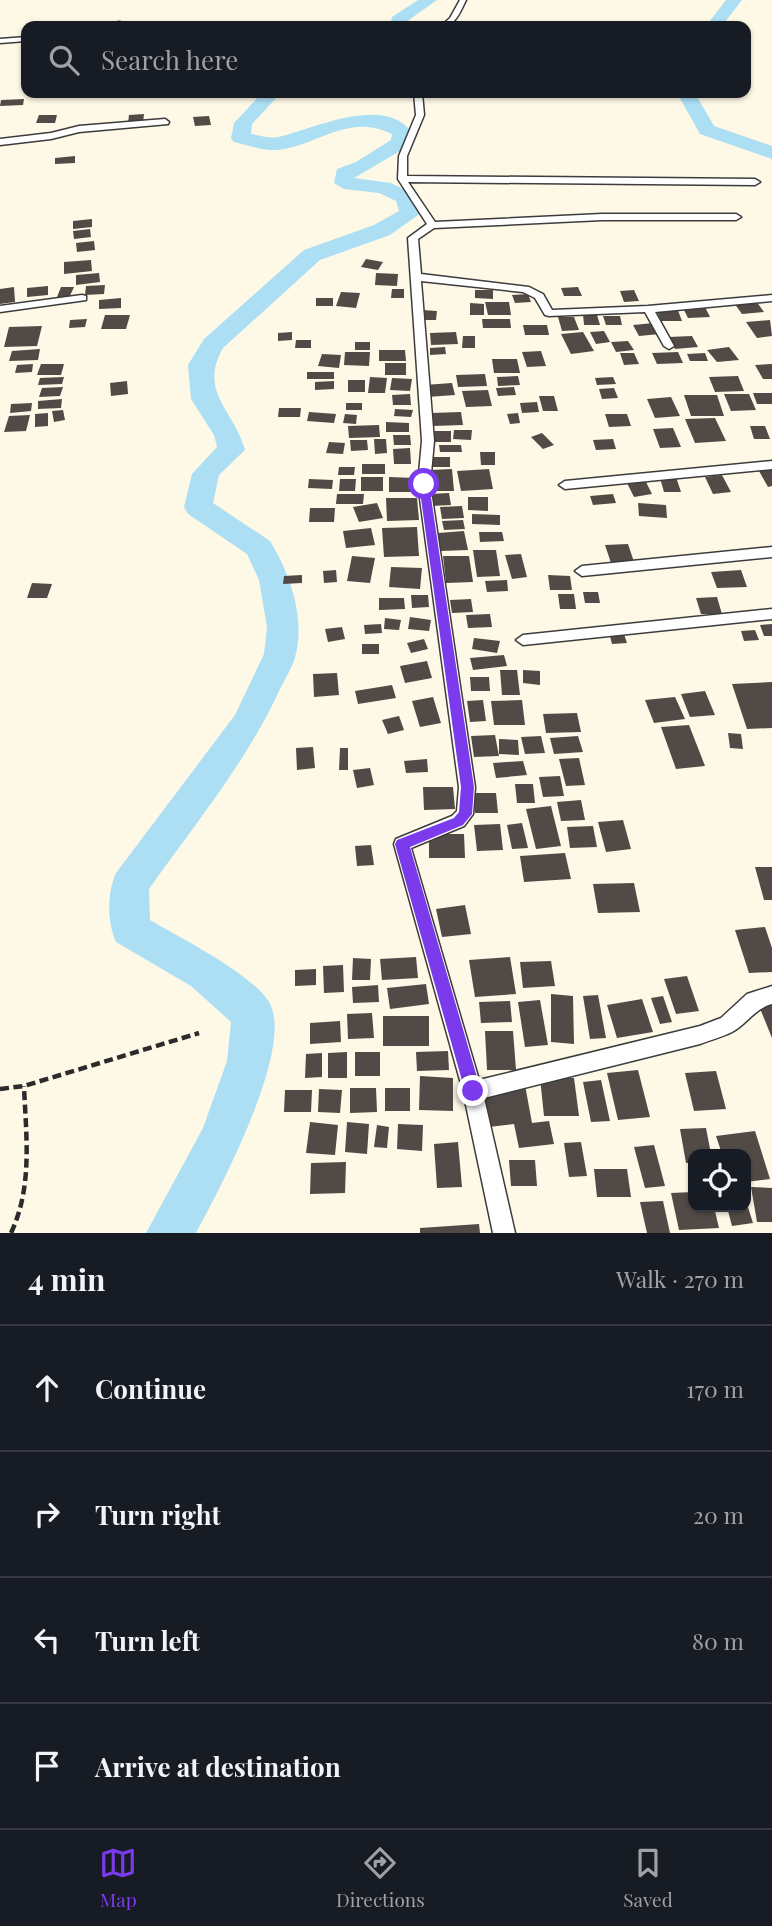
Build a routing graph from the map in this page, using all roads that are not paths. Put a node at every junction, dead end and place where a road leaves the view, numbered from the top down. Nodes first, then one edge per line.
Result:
1 (463, 0) edge
2 (450, 21) edge
3 (21, 39) edge
4 (0, 41) edge
5 (418, 98) edge
6 (165, 122) dead end
7 (0, 142) edge
8 (402, 179) junction
9 (755, 183) dead end
10 (736, 217) dead end
11 (432, 225) junction
12 (416, 276) junction
13 (82, 298) dead end
14 (772, 298) edge
15 (0, 309) edge
16 (648, 309) junction
17 (669, 346) dead end
18 (772, 465) edge
19 (565, 485) dead end
20 (772, 552) edge
21 (582, 571) dead end
22 (772, 614) edge
23 (523, 640) dead end
24 (772, 995) edge
25 (473, 1091) junction
26 (505, 1233) edge

1 - 2 street
3 - 4 street
5 - 8 street
6 - 7 street
8 - 9 street
8 - 11 street
10 - 11 street
11 - 12 street
12 - 16 street
12 - 25 street
13 - 15 street
14 - 16 street
16 - 17 street
18 - 19 street
20 - 21 street
22 - 23 street
24 - 25 street
25 - 26 street

